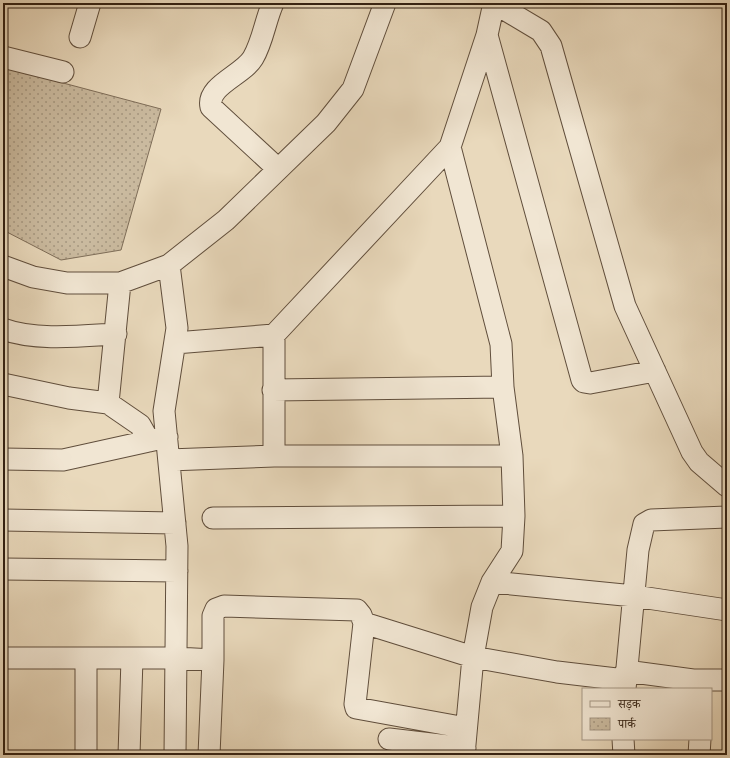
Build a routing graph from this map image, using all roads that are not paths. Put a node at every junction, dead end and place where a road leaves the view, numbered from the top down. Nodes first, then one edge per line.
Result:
1 (90, 3) edge
2 (273, 3) edge
3 (385, 3) edge
4 (494, 3) edge
5 (487, 36) junction
6 (80, 37) dead end
7 (3, 57) edge
8 (63, 72) dead end
9 (450, 147) junction
10 (278, 169) junction
11 (169, 265) junction
12 (3, 266) edge
13 (120, 283) junction
14 (3, 329) edge
15 (116, 334) junction
16 (274, 335) junction
17 (175, 343) junction
18 (655, 371) junction
19 (3, 384) edge
20 (503, 387) junction
21 (273, 390) junction
22 (108, 404) junction
23 (158, 439) junction
24 (274, 456) junction
25 (512, 456) junction
26 (3, 459) edge
27 (169, 460) junction
28 (727, 486) edge
29 (514, 516) junction
30 (727, 517) edge
31 (212, 518) dead end
32 (3, 520) edge
33 (175, 523) junction
34 (3, 569) edge
35 (177, 571) junction
36 (492, 582) junction
37 (634, 596) junction
38 (727, 610) edge
39 (364, 623) junction
40 (473, 657) junction
41 (3, 658) edge
42 (86, 658) junction
43 (132, 658) junction
44 (176, 658) junction
45 (213, 660) junction
46 (625, 680) edge
47 (727, 680) edge
48 (702, 685) edge
49 (389, 739) dead end
50 (623, 740) edge
51 (700, 740) edge
52 (465, 744) edge
53 (86, 755) edge
54 (129, 755) edge
55 (175, 755) edge
56 (209, 755) edge
57 (624, 755) edge
58 (699, 755) edge

1 - 6 street
2 - 10 street
3 - 10 street
4 - 5 street
4 - 18 street
5 - 9 street
5 - 18 street
7 - 8 street
9 - 16 street
9 - 20 street
10 - 11 street
11 - 13 street
11 - 17 street
12 - 13 street
13 - 15 street
14 - 15 street
15 - 22 street
16 - 17 street
16 - 21 street
17 - 23 street
18 - 28 street
19 - 22 street
20 - 21 street
20 - 25 street
21 - 24 street
22 - 23 street
23 - 26 street
23 - 27 street
24 - 25 street
24 - 27 street
25 - 29 street
27 - 33 street
29 - 31 street
29 - 36 street
30 - 37 street
32 - 33 street
33 - 35 street
34 - 35 street
35 - 44 street
36 - 37 street
36 - 40 street
37 - 38 street
37 - 46 street
39 - 40 street
39 - 45 street
39 - 52 street
40 - 46 street
40 - 52 street
41 - 42 street
42 - 43 street
42 - 53 street
43 - 44 street
43 - 54 street
44 - 45 street
44 - 55 street
45 - 56 street
46 - 48 street
47 - 48 street
49 - 52 street
50 - 57 street
51 - 58 street

